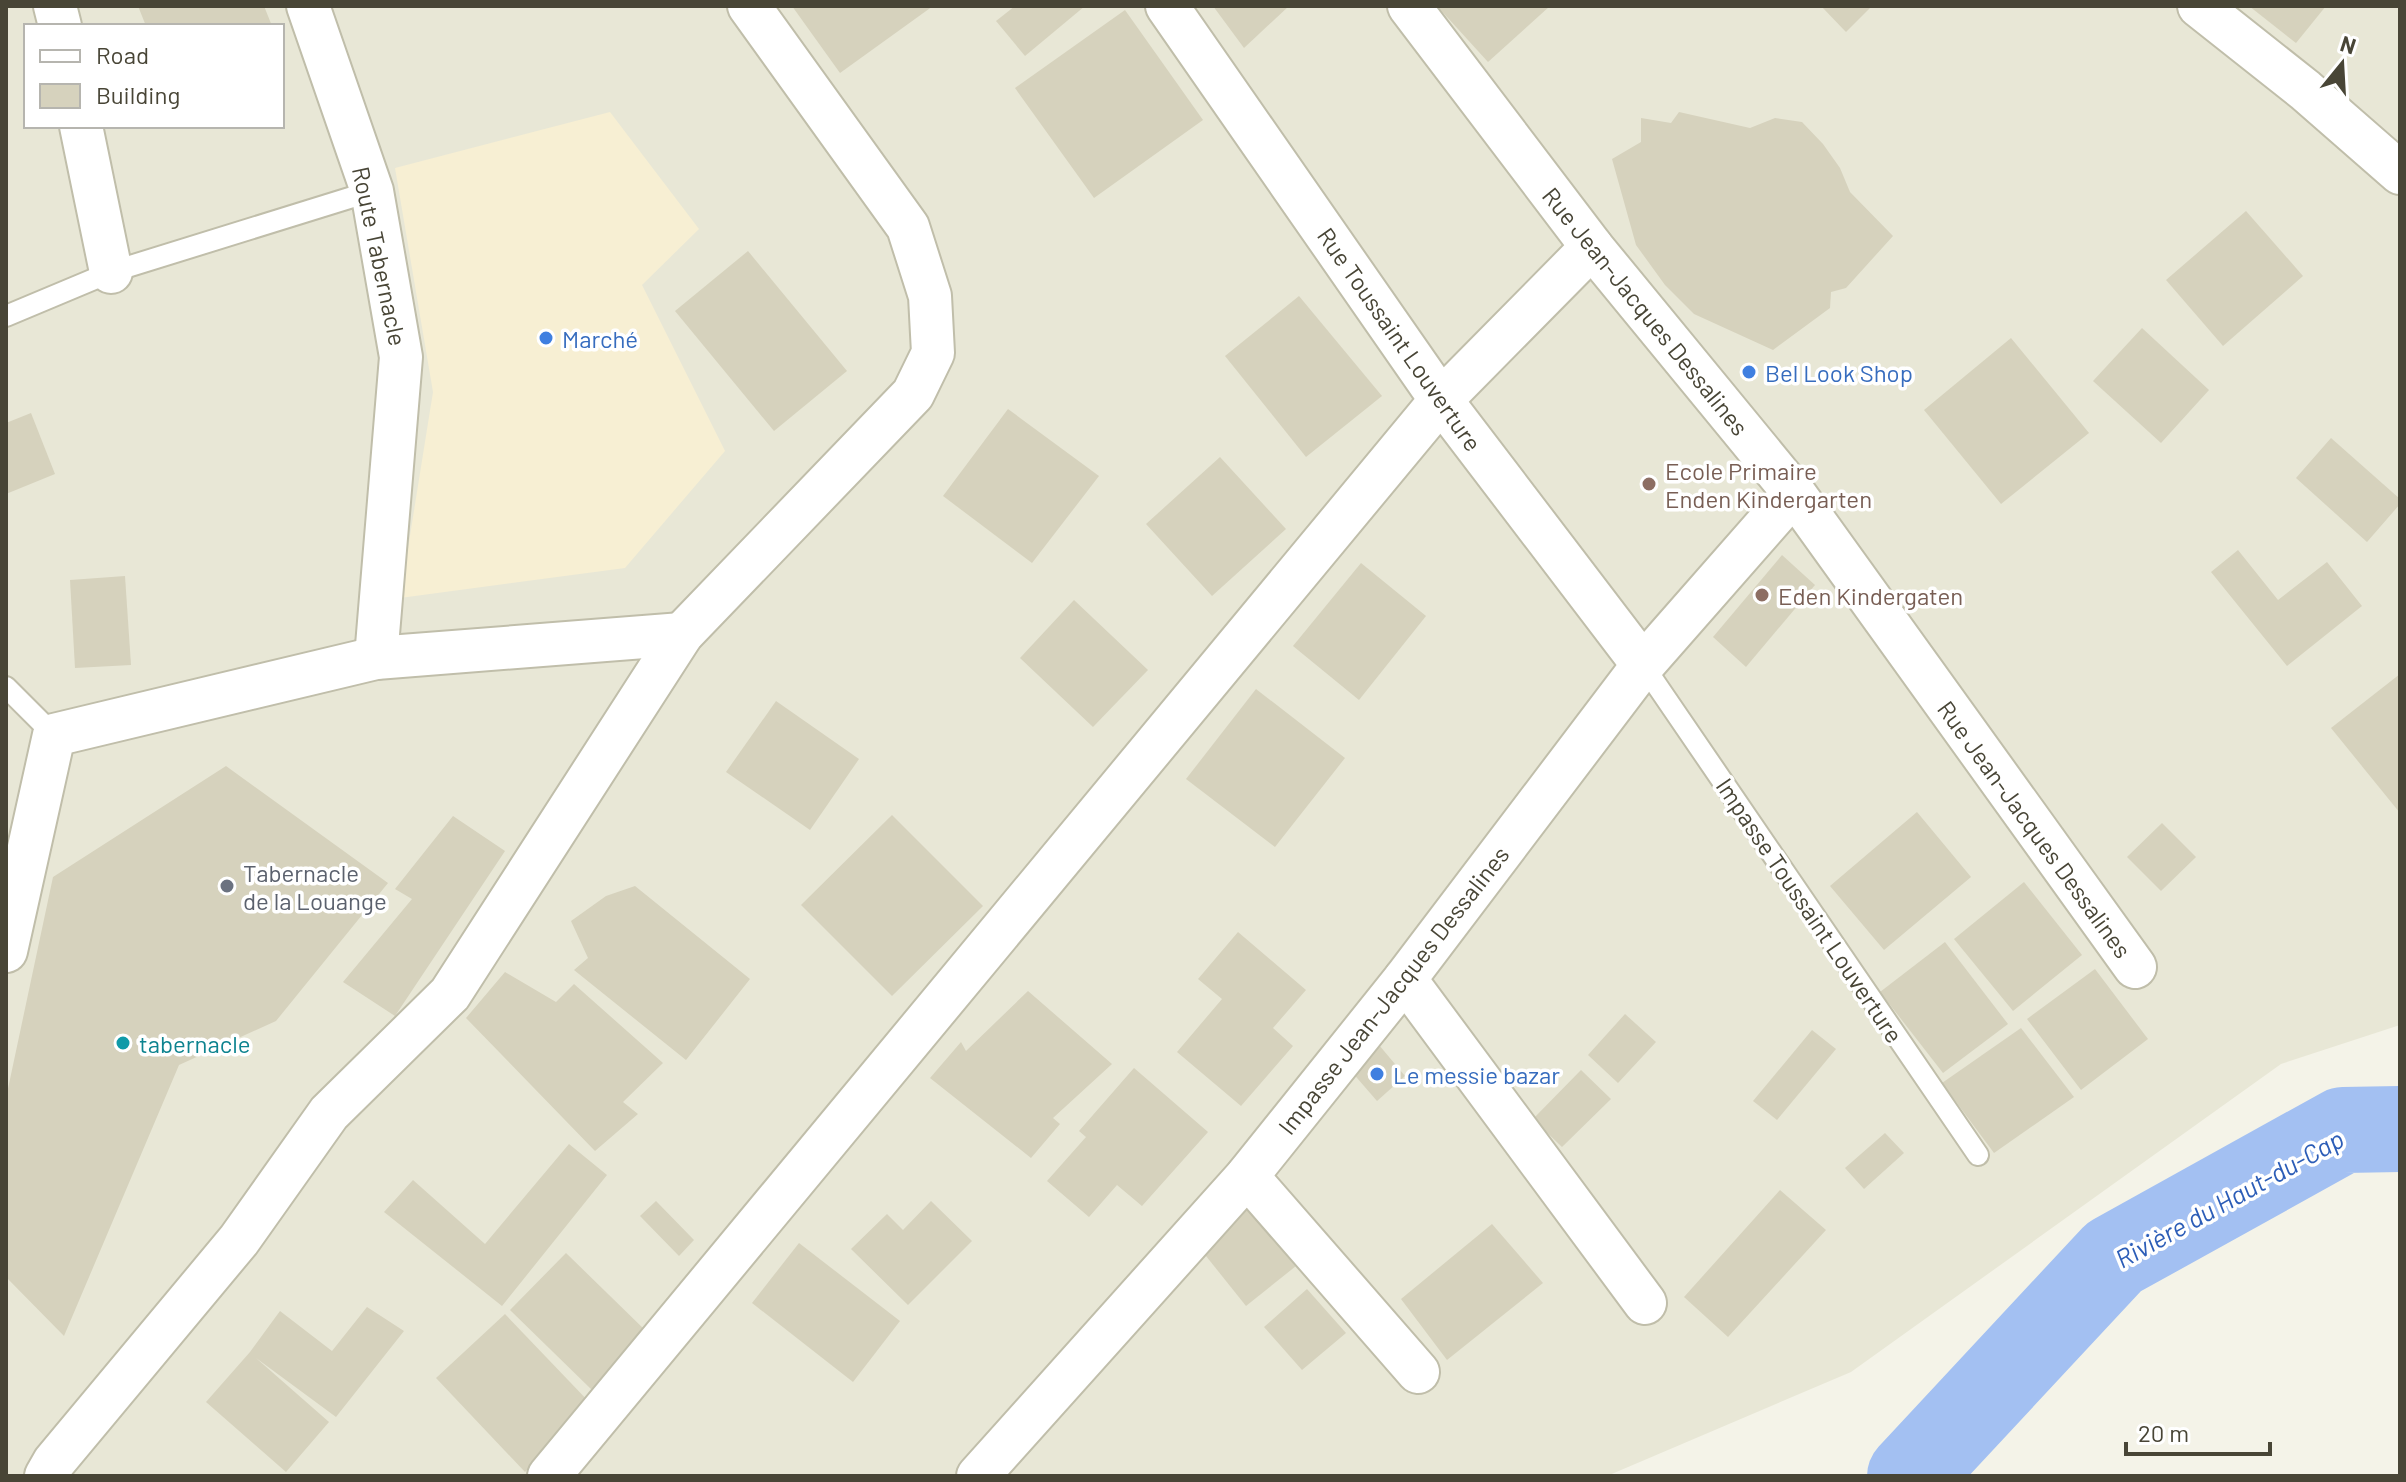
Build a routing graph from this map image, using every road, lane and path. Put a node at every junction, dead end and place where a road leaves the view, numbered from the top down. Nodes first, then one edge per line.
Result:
1 (308, 6) edge
2 (749, 6) edge
3 (1167, 6) edge
4 (1409, 6) edge
5 (2199, 6) edge
6 (81, 128) edge
7 (2400, 173) edge
8 (372, 191) junction
9 (1592, 247) junction
10 (111, 272) junction
11 (6, 316) edge
12 (1441, 400) junction
13 (1794, 493) junction
14 (682, 634) junction
15 (376, 658) junction
16 (1643, 665) junction
17 (6, 687) edge
18 (54, 735) junction
19 (6, 951) edge
20 (2135, 967) dead end
21 (1405, 979) junction
22 (1978, 1155) dead end
23 (1247, 1176) junction
24 (1645, 1303) dead end
25 (1418, 1372) dead end
26 (46, 1476) edge
27 (549, 1476) edge
28 (978, 1476) edge

1 - 8 street, Route Tabernacle
2 - 14 street
3 - 12 street, Rue Toussaint Louverture
4 - 9 street, Rue Jean-Jacques Dessalines
5 - 7 street
6 - 10 street
8 - 10 lane
8 - 15 street, Route Tabernacle
9 - 12 street
9 - 13 street, Rue Jean-Jacques Dessalines
10 - 11 lane
12 - 16 street, Rue Toussaint Louverture
12 - 27 street
13 - 16 street, Impasse Jean-Jacques Dessalines
13 - 20 street, Rue Jean-Jacques Dessalines
14 - 15 street
14 - 26 street
15 - 18 street
16 - 21 street, Impasse Jean-Jacques Dessalines
16 - 22 lane, Impasse Toussaint Louverture
17 - 18 lane
18 - 19 street
21 - 23 street, Impasse Jean-Jacques Dessalines
21 - 24 street
23 - 25 street
23 - 28 street, Impasse Jean-Jacques Dessalines

